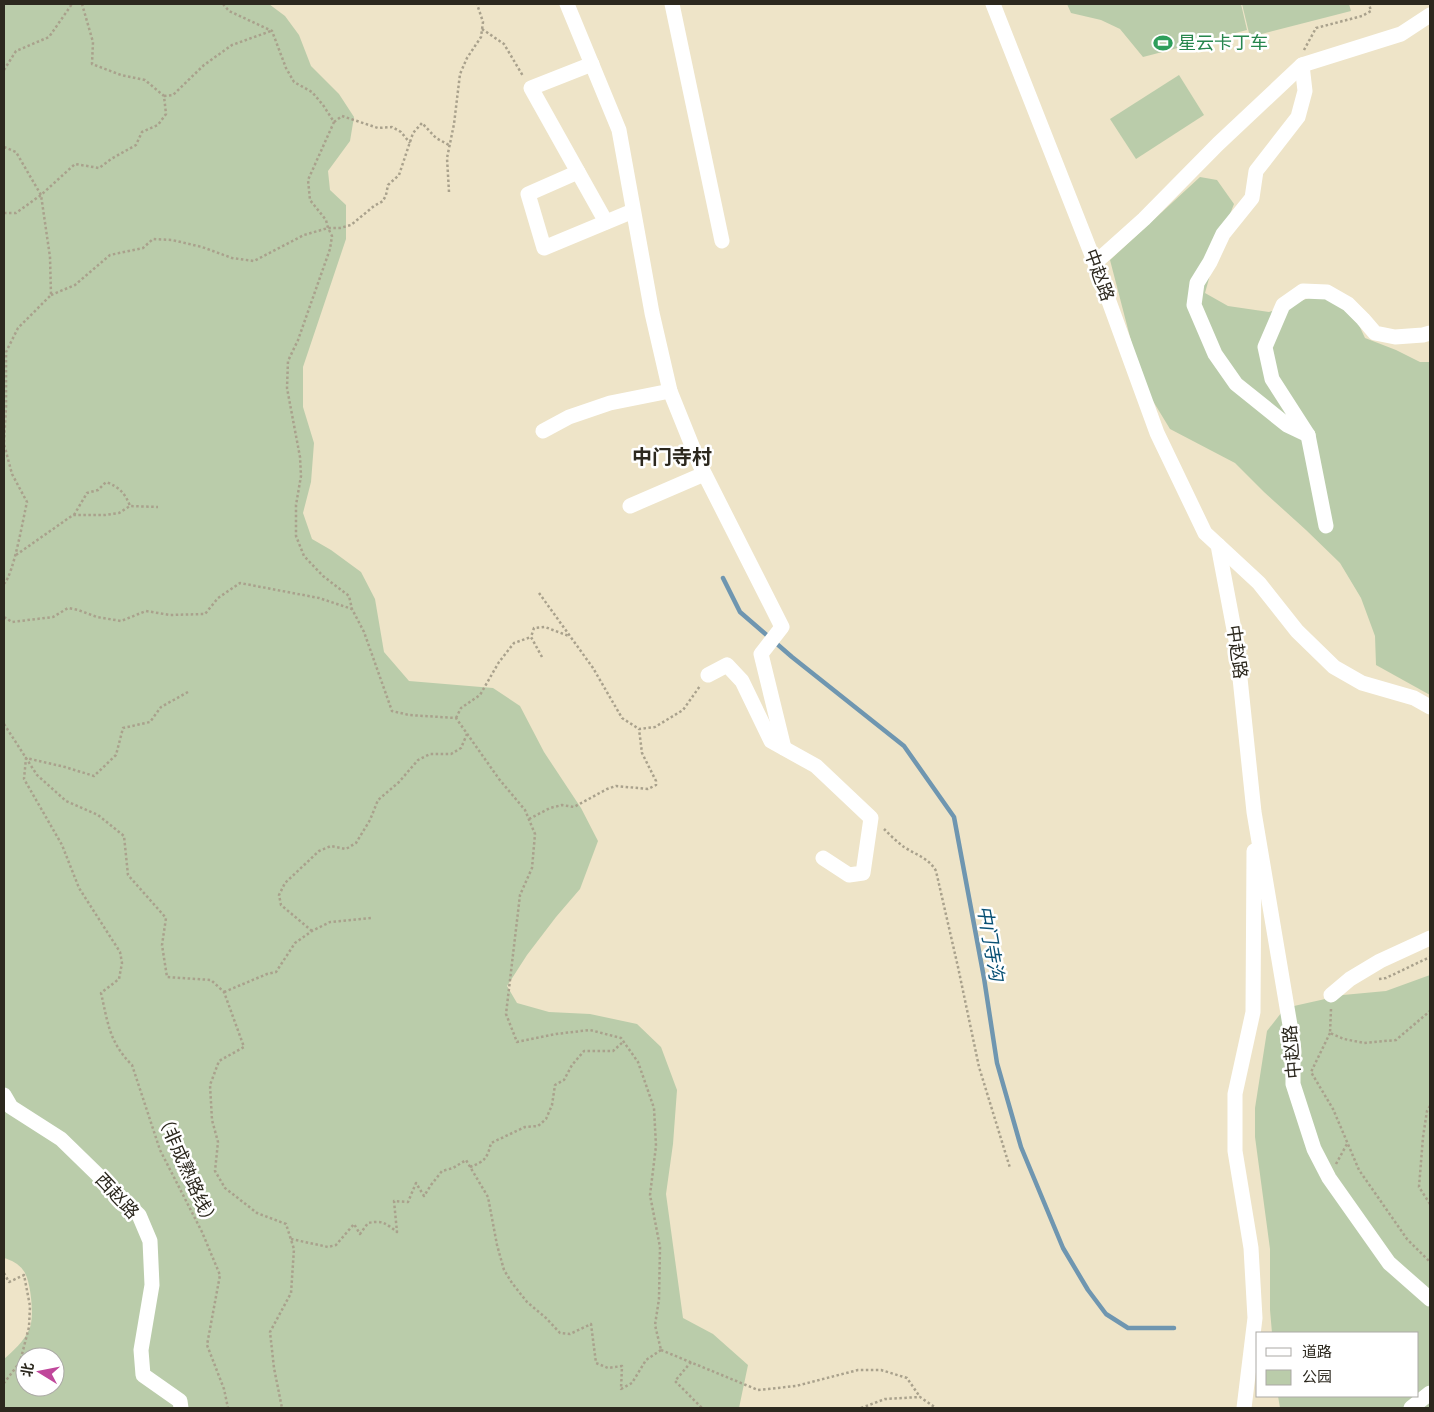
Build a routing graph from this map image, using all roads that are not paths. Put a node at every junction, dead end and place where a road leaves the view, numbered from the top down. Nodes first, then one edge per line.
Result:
1 (567, 4) edge
2 (672, 4) edge
3 (993, 4) edge
4 (1430, 15) edge
5 (592, 64) junction
6 (1302, 65) junction
7 (578, 172) junction
8 (633, 211) junction
9 (606, 222) junction
10 (722, 241) dead end
11 (1095, 263) junction
12 (1430, 333) edge
13 (670, 391) junction
14 (543, 431) dead end
15 (1308, 436) junction
16 (704, 474) junction
17 (630, 506) dead end
18 (1326, 526) dead end
19 (1218, 544) junction
20 (708, 675) road end
21 (1430, 707) edge
22 (784, 748) junction
23 (1254, 812) junction
24 (823, 858) dead end
25 (1430, 938) edge
26 (1332, 995) road end
27 (4, 1096) edge
28 (1430, 1299) edge
29 (1430, 1394) edge
30 (181, 1408) edge
31 (1244, 1408) edge
32 (1411, 1408) edge

1 - 5 street
2 - 10 street
3 - 11 street, 中赵路
4 - 6 street
5 - 7 street
5 - 8 street
6 - 11 street
6 - 15 street
7 - 9 street
7 - 9 street
8 - 9 street
8 - 13 street
11 - 19 street, 中赵路
12 - 15 street
13 - 14 street
13 - 16 street
15 - 18 street
16 - 17 street
16 - 22 street
19 - 21 street
19 - 23 street, 中赵路
20 - 22 street
22 - 24 street
23 - 28 street, 中赵路
23 - 31 street
25 - 26 street
27 - 30 street, 西赵路
29 - 32 street

